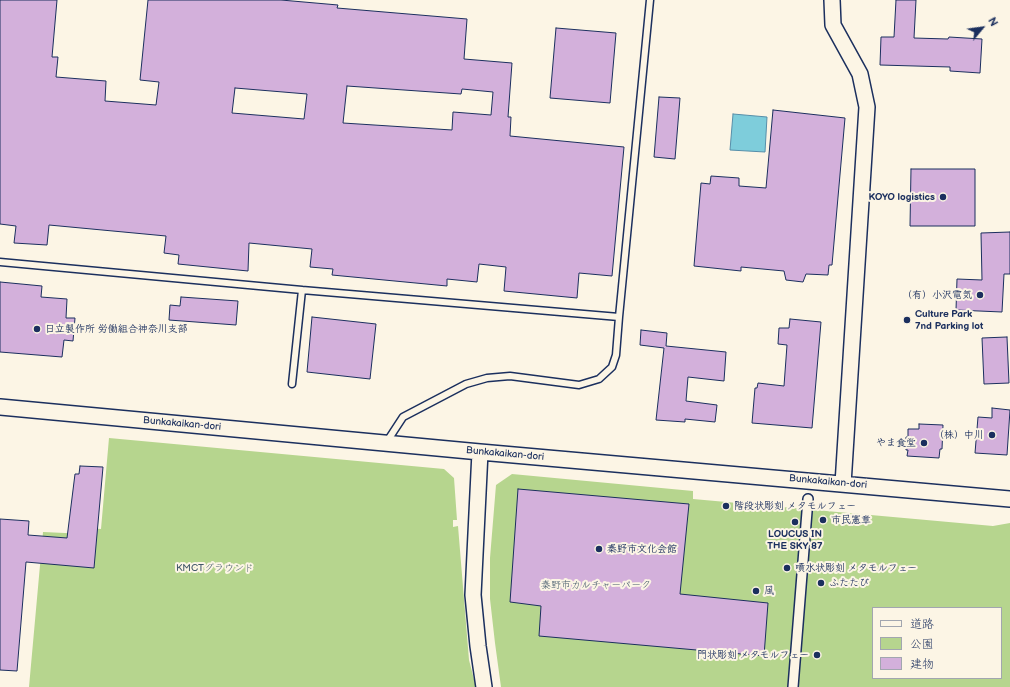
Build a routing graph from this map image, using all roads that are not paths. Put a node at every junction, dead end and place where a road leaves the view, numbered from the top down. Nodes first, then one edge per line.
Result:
1 (650, 0) edge
2 (832, 0) edge
3 (0, 262) edge
4 (302, 290) junction
5 (619, 317) junction
6 (292, 384) dead end
7 (0, 407) edge
8 (386, 442) junction
9 (480, 452) junction
10 (843, 484) junction
11 (808, 499) dead end
12 (1010, 499) edge
13 (484, 687) edge
14 (793, 687) edge

1 - 5 lane
2 - 10 street
3 - 4 lane
4 - 5 lane
4 - 6 lane
5 - 8 lane
7 - 8 street, Bunkakaikan-dori
8 - 9 street, Bunkakaikan-dori
9 - 10 street, Bunkakaikan-dori
9 - 13 street
10 - 12 street, Bunkakaikan-dori
11 - 14 street

